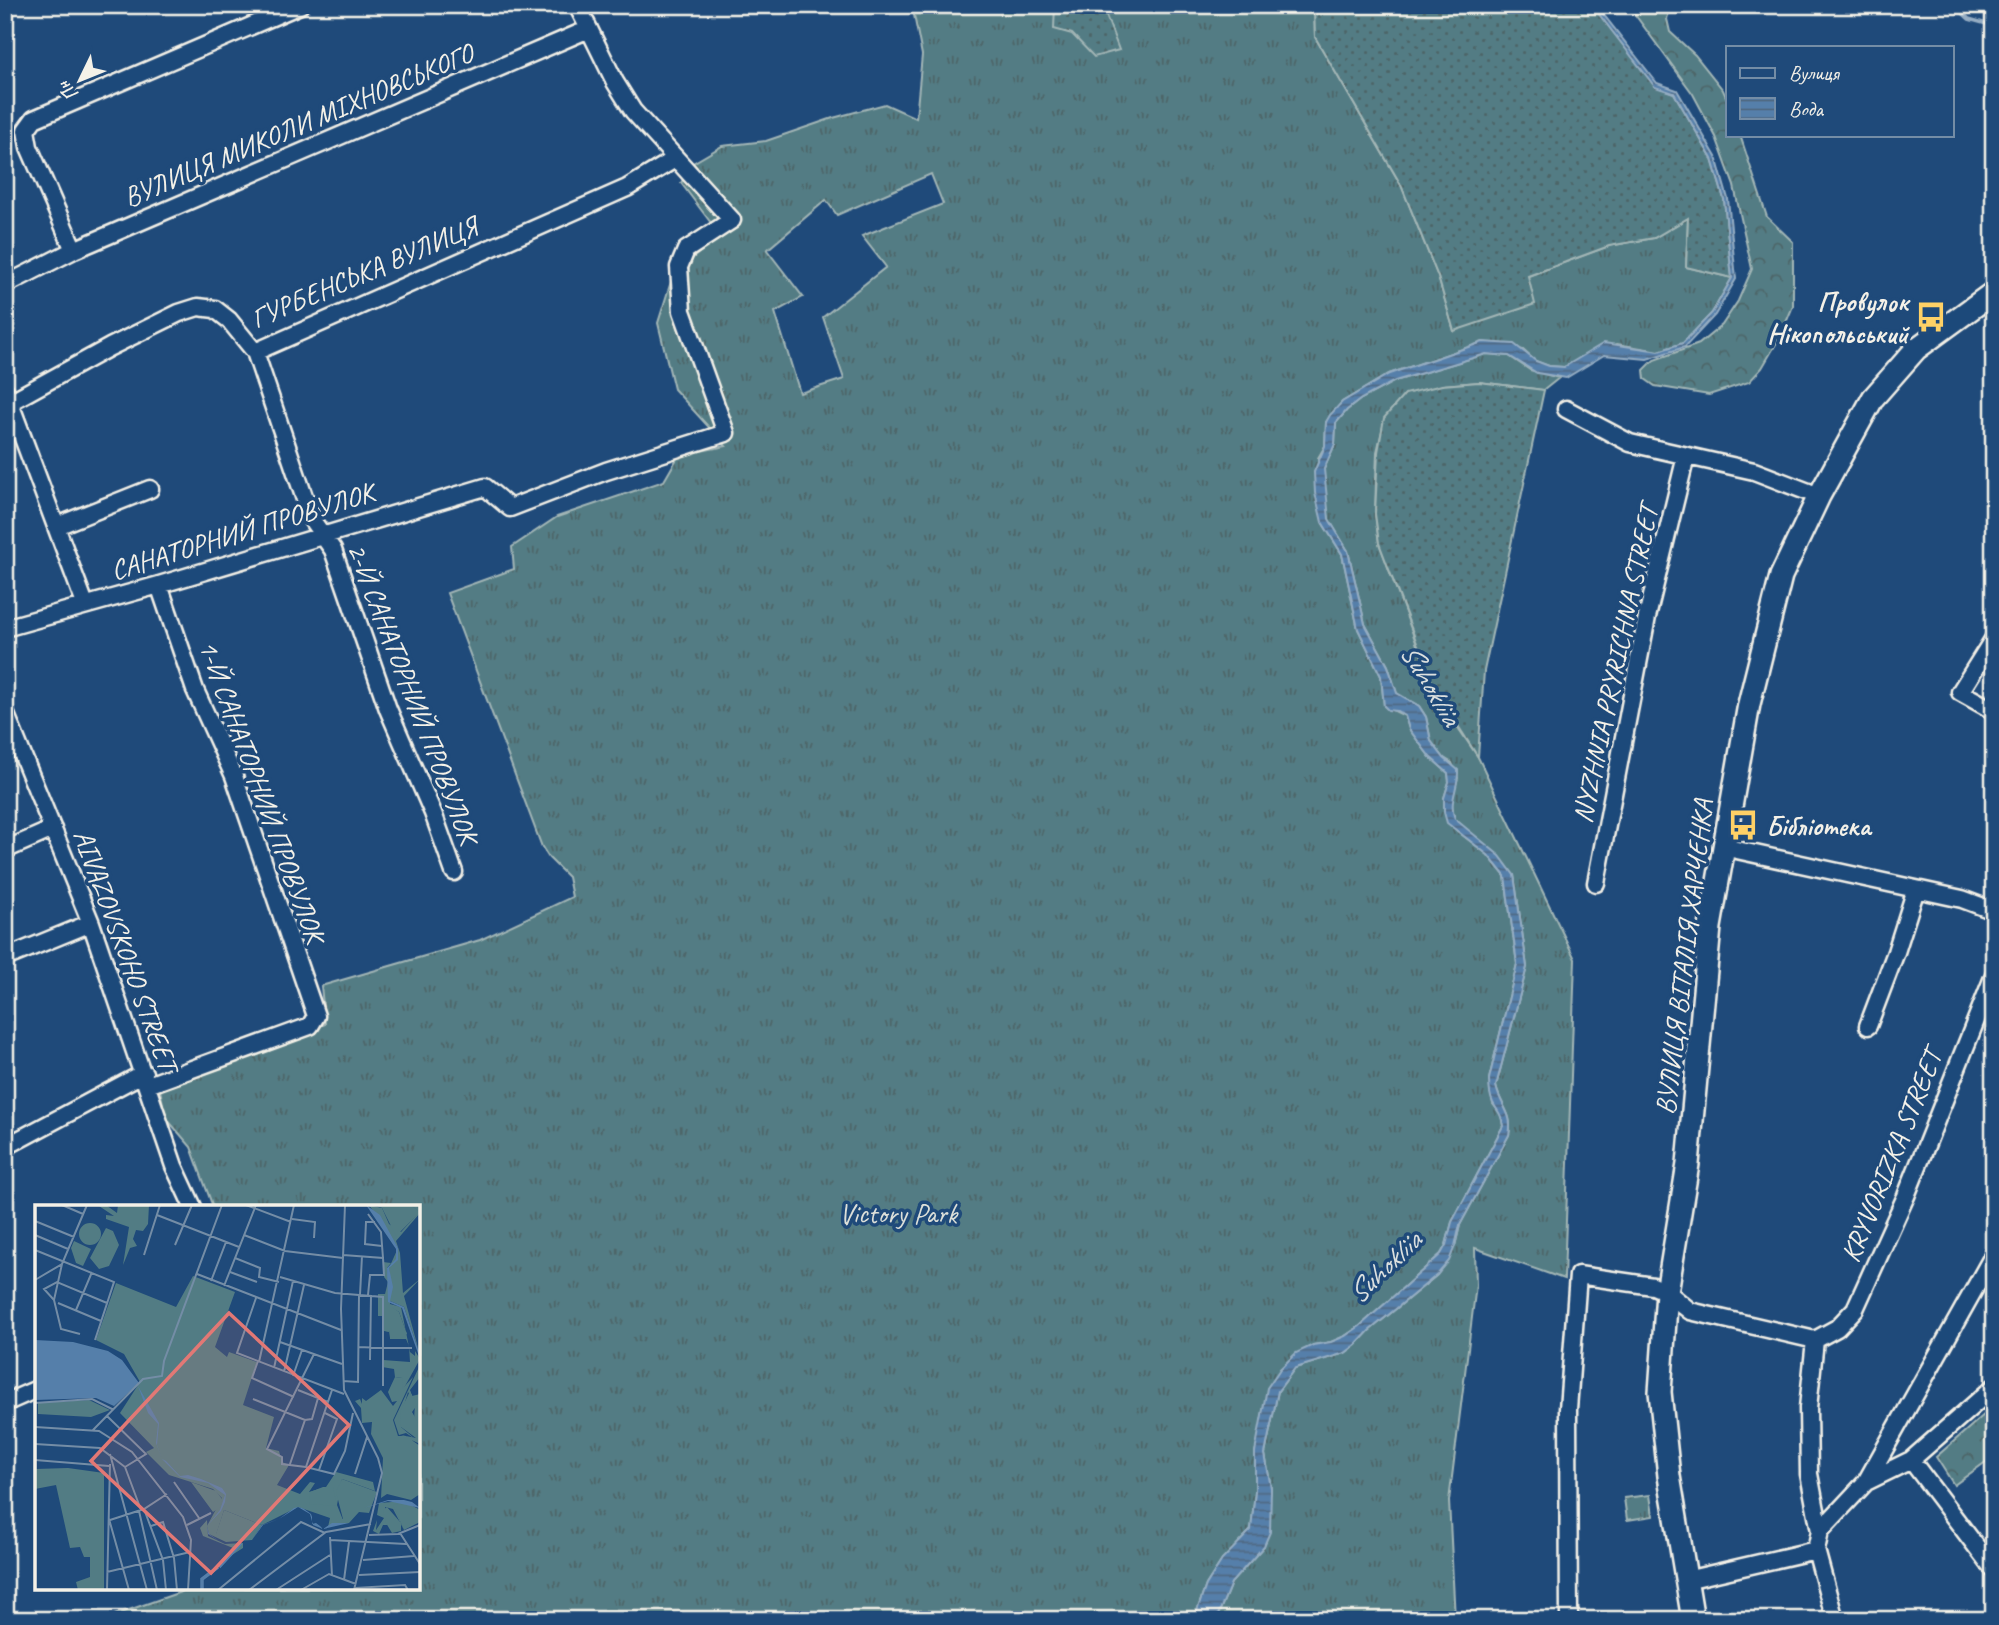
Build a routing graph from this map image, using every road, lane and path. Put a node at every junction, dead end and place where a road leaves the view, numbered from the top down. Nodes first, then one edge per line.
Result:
1 (300, 5) edge
2 (577, 5) edge
3 (589, 29) junction
4 (675, 159) junction
5 (74, 250) junction
6 (5, 285) edge
7 (1993, 294) edge
8 (255, 352) junction
9 (7, 396) edge
10 (1566, 409) dead end
11 (1686, 456) junction
12 (150, 489) dead end
13 (1819, 496) junction
14 (57, 526) junction
15 (321, 535) junction
16 (159, 585) junction
17 (85, 604) junction
18 (5, 628) edge
19 (1994, 638) edge
20 (1994, 711) edge
21 (5, 712) edge
22 (10, 737) edge
23 (53, 828) junction
24 (1723, 848) junction
25 (5, 850) edge
26 (453, 872) dead end
27 (1596, 883) dead end
28 (1916, 889) junction
29 (1993, 907) edge
30 (91, 923) junction
31 (5, 958) edge
32 (1994, 975) edge
33 (1868, 1026) dead end
34 (146, 1079) junction
35 (5, 1147) edge
36 (192, 1205) edge
37 (1994, 1254) edge
38 (1667, 1292) junction
39 (1815, 1340) junction
40 (1994, 1387) edge
41 (35, 1390) edge
42 (5, 1403) edge
43 (1911, 1460) junction
44 (1866, 1482) junction
45 (1820, 1531) junction
46 (1816, 1550) junction
47 (1994, 1570) edge
48 (1686, 1580) junction
49 (1569, 1620) edge
50 (1693, 1620) edge
51 (1835, 1620) edge

1 - 5 street
2 - 3 street
3 - 4 street
3 - 5 street, ВУЛИЦЯ МИКОЛИ МІХНОВСЬКОГО
4 - 8 street, ГУРБЕНСЬКА ВУЛИЦЯ
4 - 15 street, САНАТОРНИЙ ПРОВУЛОК
5 - 6 street, ВУЛИЦЯ МИКОЛИ МІХНОВСЬКОГО
7 - 13 street, ВУЛИЦЯ ВІТАЛІЯ ХАРЧЕНКА
8 - 9 street, ГУРБЕНСЬКА ВУЛИЦЯ
8 - 15 street, 2-Й САНАТОРНИЙ ПРОВУЛОК
9 - 14 street, САНАТОРНИЙ ПРОВУЛОК
10 - 11 street
11 - 13 street
11 - 27 street, NYZHNIA PRYRICHNA STREET
12 - 14 street
13 - 24 street, ВУЛИЦЯ ВІТАЛІЯ ХАРЧЕНКА
14 - 17 street, САНАТОРНИЙ ПРОВУЛОК
15 - 16 street, САНАТОРНИЙ ПРОВУЛОК
15 - 26 street, 2-Й САНАТОРНИЙ ПРОВУЛОК
16 - 17 street, САНАТОРНИЙ ПРОВУЛОК
16 - 34 street, 1-Й САНАТОРНИЙ ПРОВУЛОК
17 - 18 street, САНАТОРНИЙ ПРОВУЛОК
19 - 20 street
21 - 22 street, AIVAZOVSKOHO STREET
22 - 23 street, AIVAZOVSKOHO STREET
23 - 25 street
23 - 30 street, AIVAZOVSKOHO STREET
24 - 28 street
24 - 38 street, ВУЛИЦЯ ВІТАЛІЯ ХАРЧЕНКА
28 - 29 street
28 - 33 street
30 - 31 street
30 - 34 street, AIVAZOVSKOHO STREET
32 - 39 street, KRYVORIZKA STREET
34 - 35 street
34 - 36 street, AIVAZOVSKOHO STREET
37 - 44 street
38 - 39 street
38 - 48 street, ВУЛИЦЯ ВІТАЛІЯ ХАРЧЕНКА
38 - 49 street
39 - 45 street
40 - 43 street
41 - 42 street
43 - 44 street
43 - 47 street
44 - 45 street
45 - 46 street
46 - 48 street
46 - 51 street
48 - 50 street, ВУЛИЦЯ ВІТАЛІЯ ХАРЧЕНКА

